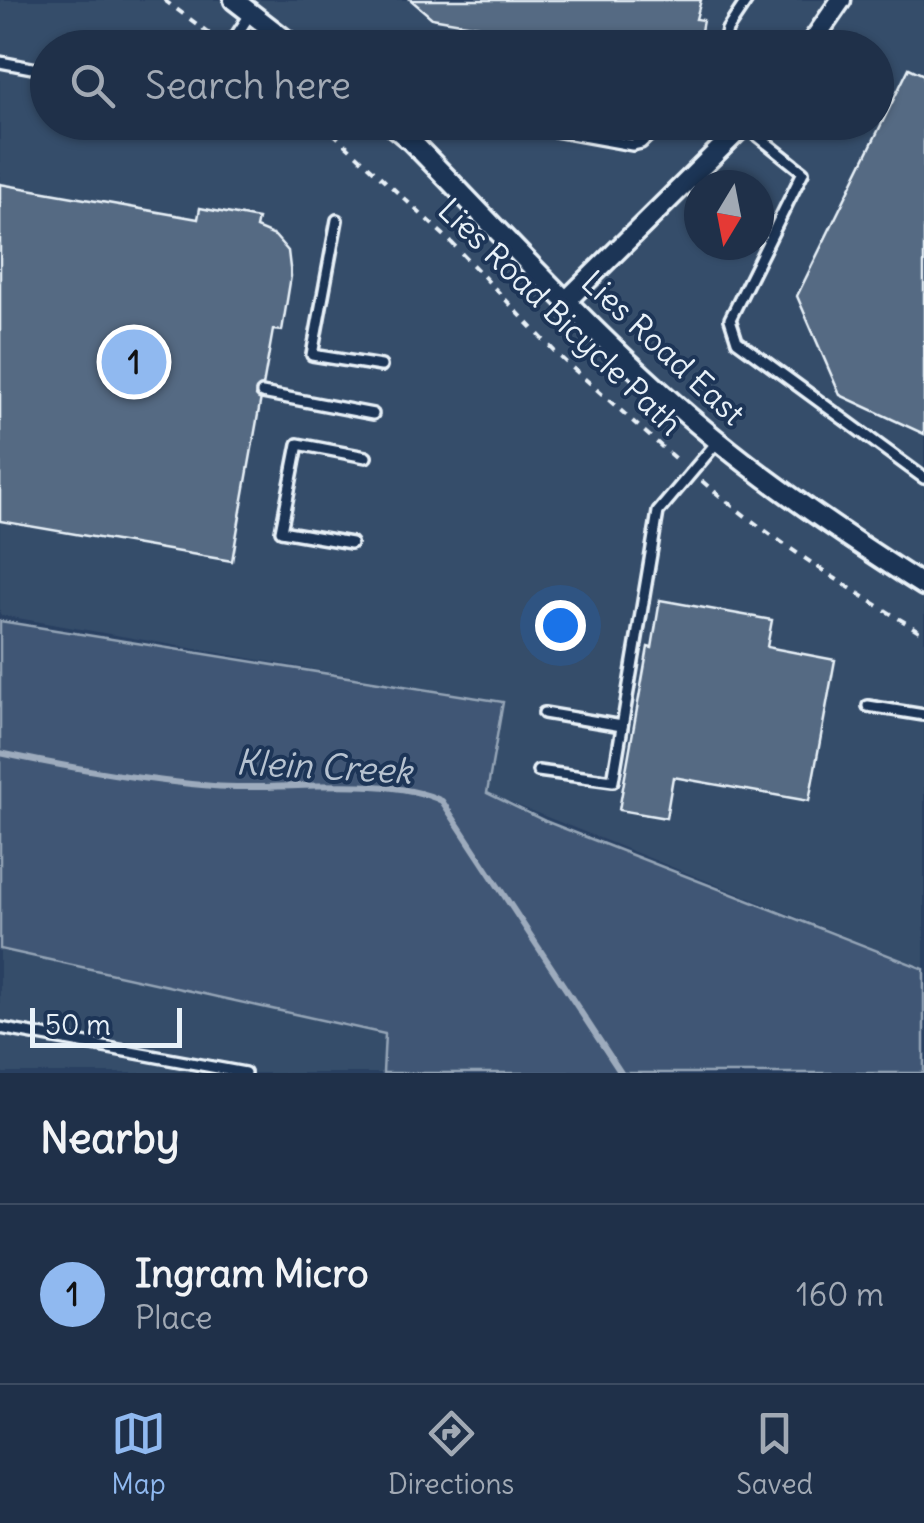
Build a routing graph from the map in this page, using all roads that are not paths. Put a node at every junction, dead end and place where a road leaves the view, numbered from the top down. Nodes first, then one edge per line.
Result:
1 (234, 0) edge
2 (747, 0) edge
3 (841, 0) edge
4 (251, 12) junction
5 (239, 30) edge
6 (274, 30) edge
7 (727, 30) edge
8 (820, 30) edge
9 (0, 62) edge
10 (30, 68) edge
11 (422, 140) edge
12 (604, 140) edge
13 (645, 140) edge
14 (730, 140) edge
15 (765, 140) edge
16 (337, 220) dead end
17 (566, 301) junction
18 (381, 366) dead end
19 (262, 394) dead end
20 (373, 414) dead end
21 (718, 441) junction
22 (366, 457) dead end
23 (924, 478) edge
24 (351, 544) dead end
25 (924, 586) edge
26 (868, 706) dead end
27 (544, 713) dead end
28 (924, 714) edge
29 (622, 726) junction
30 (538, 771) dead end
31 (0, 1028) edge
32 (245, 1073) edge

1 - 4 street
2 - 7 lane
3 - 8 street
4 - 5 lane
4 - 6 street
9 - 10 lane
11 - 17 street, Lies Road East
12 - 13 lane
14 - 17 street
15 - 23 lane
16 - 18 lane
17 - 21 street, Lies Road East
19 - 20 lane
21 - 25 street, Lies Road East
21 - 29 lane
22 - 24 lane
26 - 28 lane
27 - 29 lane
29 - 30 lane
31 - 32 lane

